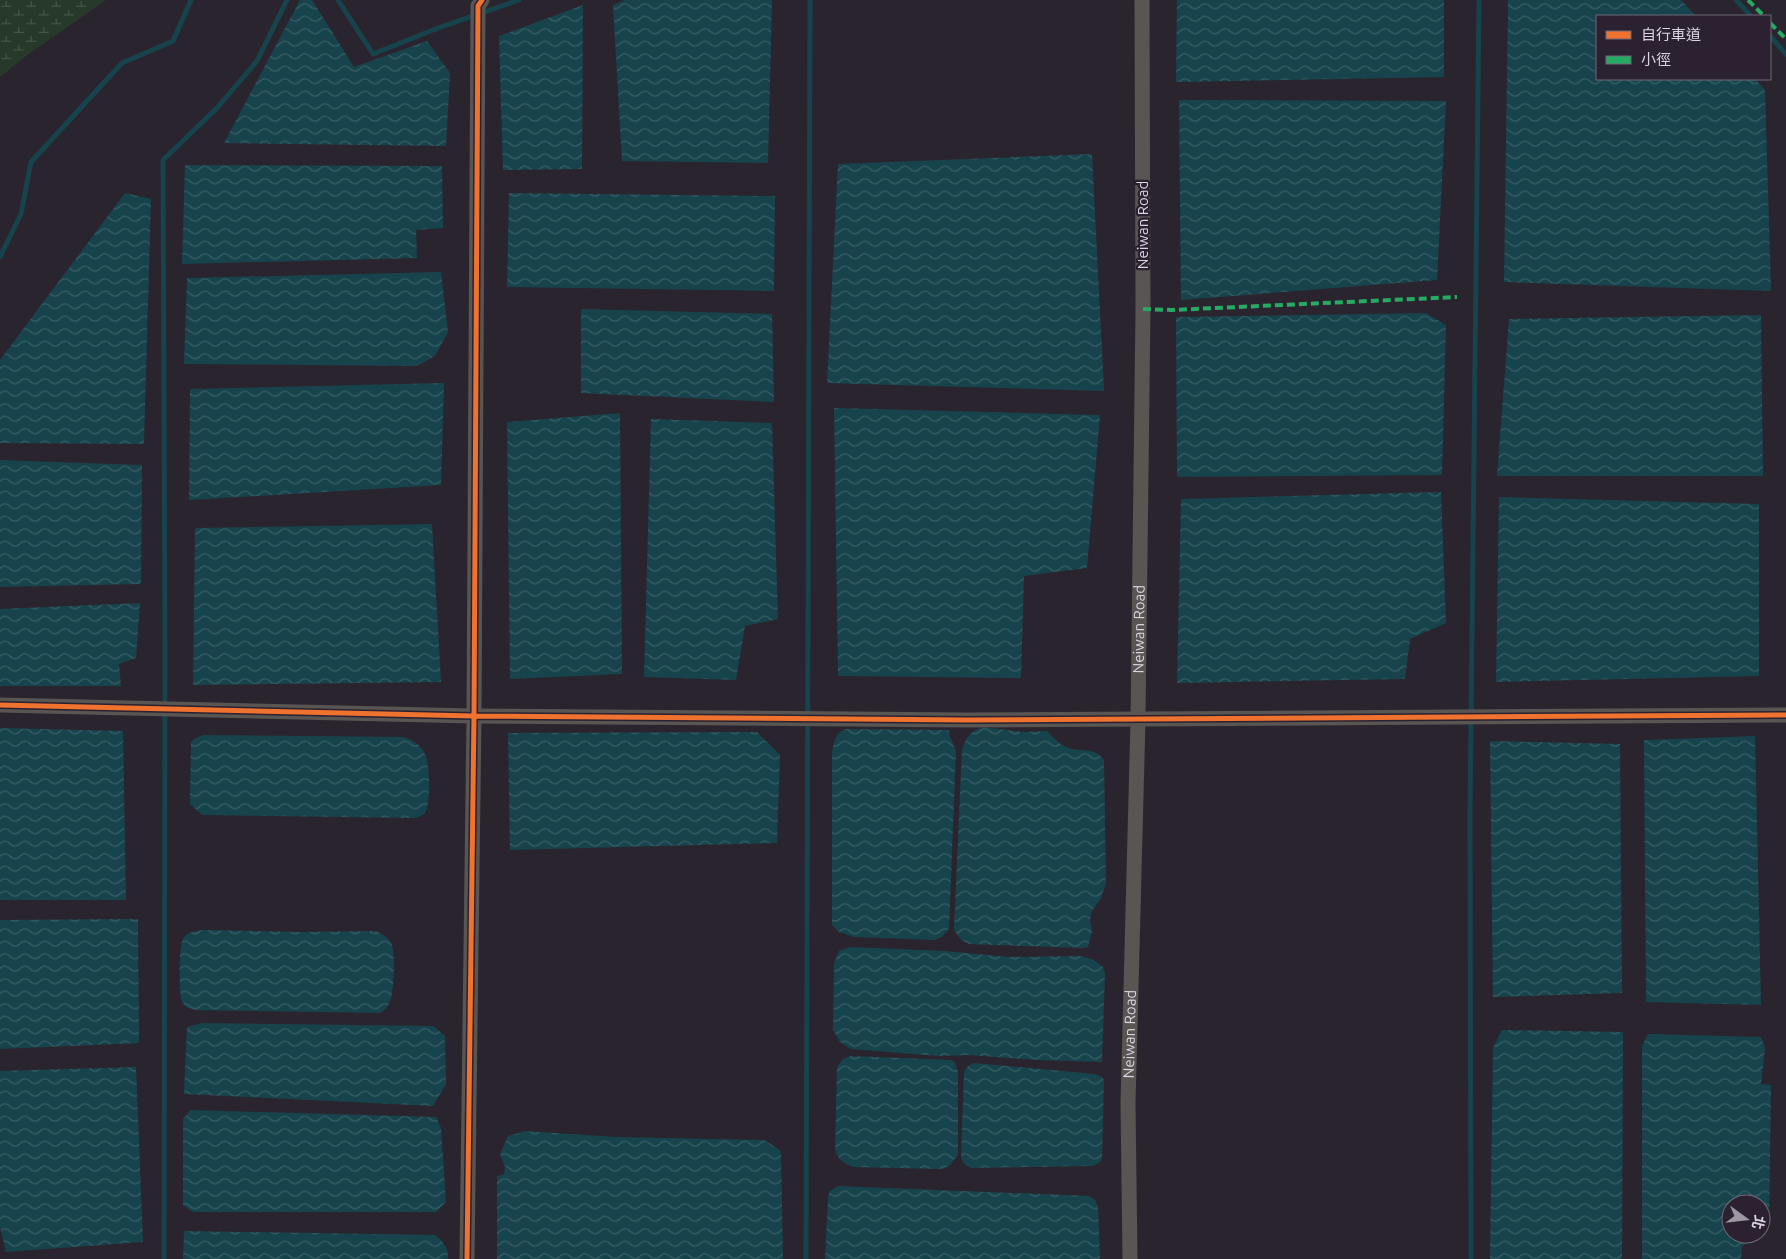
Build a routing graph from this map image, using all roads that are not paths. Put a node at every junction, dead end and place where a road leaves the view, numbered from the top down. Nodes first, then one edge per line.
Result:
1 (482, 0) edge
2 (1142, 0) edge
3 (0, 705) edge
4 (1786, 715) edge
5 (474, 716) junction
6 (1138, 720) junction
7 (467, 1259) edge
8 (1130, 1259) edge

1 - 5 street
2 - 6 street, Neiwan Road
3 - 5 street
4 - 6 street
5 - 6 street
5 - 7 street
6 - 8 street, Neiwan Road

